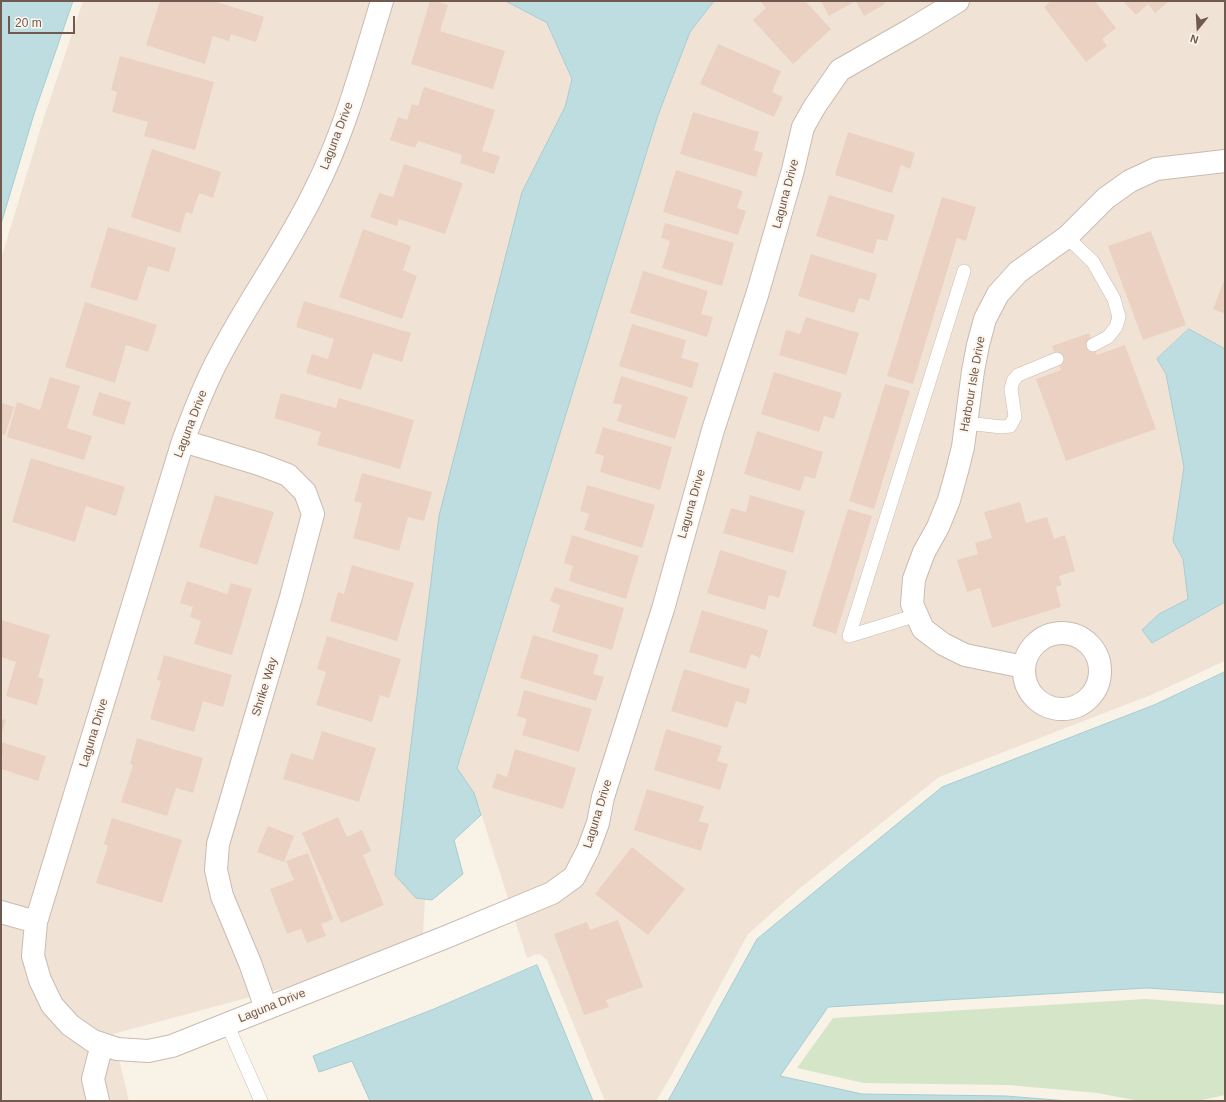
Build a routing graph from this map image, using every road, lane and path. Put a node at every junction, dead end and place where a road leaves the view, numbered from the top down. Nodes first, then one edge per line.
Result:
1 (382, 1) edge
2 (958, 1) edge
3 (1225, 161) edge
4 (1067, 237) junction
5 (964, 271) dead end
6 (1093, 345) dead end
7 (1057, 359) dead end
8 (966, 423) junction
9 (182, 441) junction
10 (917, 615) junction
11 (1024, 667) dead end
12 (1, 912) edge
13 (36, 922) junction
14 (266, 1008) junction
15 (226, 1024) junction
16 (102, 1044) junction
17 (98, 1101) edge
18 (261, 1101) edge

1 - 9 street, Laguna Drive
2 - 14 street, Laguna Drive
3 - 4 street, Harbour Isle Drive
4 - 6 lane
4 - 8 street, Harbour Isle Drive
5 - 10 lane
7 - 8 lane
8 - 10 street, Harbour Isle Drive
9 - 13 street, Laguna Drive
9 - 14 street, Shrike Way
10 - 11 street, Harbour Isle Drive
12 - 13 street
13 - 16 street, Laguna Drive
14 - 15 street, Laguna Drive
15 - 16 street, Laguna Drive
15 - 18 lane
16 - 17 street

